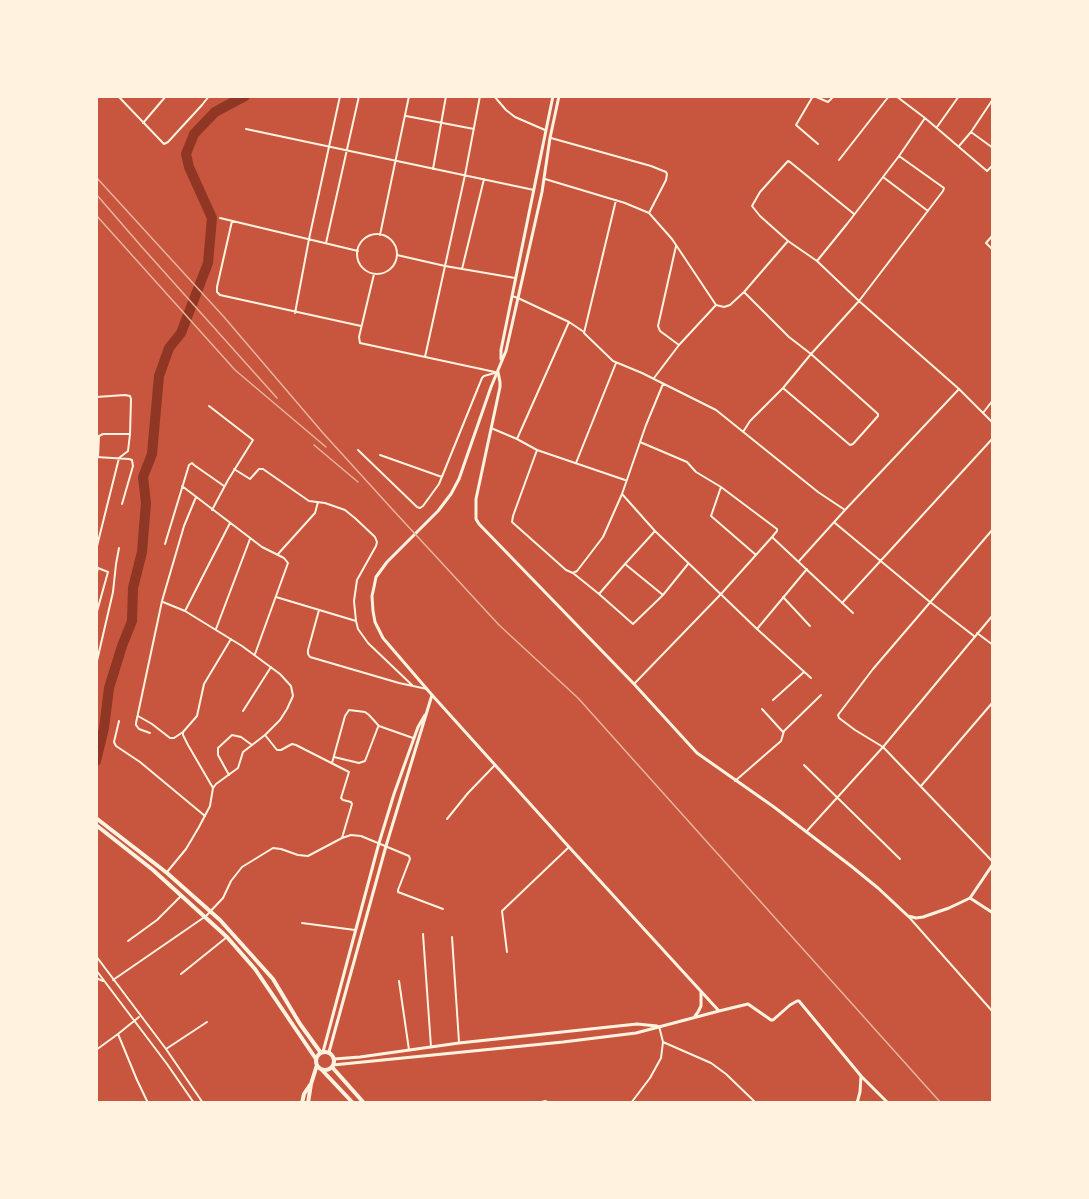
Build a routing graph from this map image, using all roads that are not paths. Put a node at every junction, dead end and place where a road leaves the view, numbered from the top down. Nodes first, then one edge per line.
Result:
1 (166, 96) edge
2 (209, 96) edge
3 (340, 96) edge
4 (359, 96) edge
5 (409, 96) edge
6 (446, 96) edge
7 (480, 96) edge
8 (494, 96) edge
9 (553, 96) edge
10 (559, 96) edge
11 (813, 96) edge
12 (834, 96) edge
13 (889, 96) edge
14 (896, 96) edge
15 (959, 96) edge
16 (120, 97) edge
17 (993, 99) edge
18 (405, 116) junction
19 (925, 118) junction
20 (144, 123) junction
21 (441, 123) junction
22 (937, 127) junction
23 (246, 129) dead end
24 (474, 129) junction
25 (545, 130) junction
26 (971, 132) junction
27 (550, 138) junction
28 (819, 144) dead end
29 (330, 146) junction
30 (959, 146) junction
31 (993, 148) edge
32 (347, 150) junction
33 (899, 156) junction
34 (839, 160) dead end
35 (396, 161) junction
36 (993, 165) edge
37 (433, 169) junction
38 (465, 175) junction
39 (883, 177) junction
40 (484, 179) junction
41 (544, 179) junction
42 (534, 190) junction
43 (616, 200) junction
44 (928, 211) junction
45 (649, 213) junction
46 (854, 214) junction
47 (220, 218) dead end
48 (232, 221) junction
49 (380, 235) junction
50 (993, 235) edge
51 (309, 239) junction
52 (788, 241) junction
53 (326, 243) junction
54 (676, 245) junction
55 (358, 250) junction
56 (993, 250) edge
57 (397, 255) junction
58 (817, 261) junction
59 (445, 266) junction
60 (462, 268) junction
61 (374, 274) junction
62 (516, 278) junction
63 (744, 292) junction
64 (512, 296) junction
65 (518, 298) junction
66 (860, 301) junction
67 (716, 305) junction
68 (295, 313) junction
69 (569, 322) junction
70 (361, 326) junction
71 (584, 333) junction
72 (680, 345) junction
73 (811, 354) junction
74 (425, 357) junction
75 (501, 361) junction
76 (616, 363) junction
77 (498, 372) junction
78 (653, 378) junction
79 (663, 384) junction
80 (783, 387) junction
81 (959, 389) junction
82 (96, 397) edge
83 (993, 400) edge
84 (209, 406) dead end
85 (983, 413) junction
86 (993, 423) edge
87 (491, 428) junction
88 (743, 432) junction
89 (130, 434) junction
90 (993, 438) edge
91 (517, 440) junction
92 (640, 442) junction
93 (358, 450) dead end
94 (537, 450) junction
95 (380, 455) dead end
96 (97, 457) edge
97 (119, 458) junction
98 (576, 463) junction
99 (234, 470) junction
100 (442, 477) junction
101 (626, 481) junction
102 (182, 486) junction
103 (224, 486) junction
104 (722, 487) junction
105 (622, 494) junction
106 (196, 497) junction
107 (318, 502) junction
108 (122, 504) dead end
109 (213, 510) junction
110 (844, 510) junction
111 (230, 523) junction
112 (834, 523) junction
113 (993, 529) edge
114 (655, 531) junction
115 (772, 537) junction
116 (250, 538) junction
117 (165, 544) dead end
118 (119, 548) dead end
119 (96, 549) edge
120 (278, 555) junction
121 (756, 555) junction
122 (799, 561) junction
123 (881, 561) junction
124 (625, 564) junction
125 (688, 564) junction
126 (97, 567) edge
127 (808, 569) junction
128 (572, 573) junction
129 (96, 576) edge
130 (599, 594) junction
131 (721, 594) junction
132 (663, 595) junction
133 (276, 597) junction
134 (783, 597) junction
135 (162, 602) junction
136 (930, 602) junction
137 (842, 603) junction
138 (320, 610) junction
139 (185, 611) junction
140 (853, 613) dead end
141 (96, 615) edge
142 (993, 615) edge
143 (356, 621) junction
144 (810, 626) dead end
145 (216, 629) junction
146 (758, 629) junction
147 (975, 635) junction
148 (231, 639) junction
149 (993, 645) edge
150 (254, 654) junction
151 (96, 665) edge
152 (271, 667) junction
153 (804, 672) junction
154 (811, 678) dead end
155 (634, 684) junction
156 (413, 686) junction
157 (427, 689) junction
158 (432, 695) junction
159 (821, 695) dead end
160 (772, 700) dead end
161 (993, 702) edge
162 (762, 709) dead end
163 (243, 711) dead end
164 (426, 713) junction
165 (138, 716) junction
166 (119, 721) dead end
167 (379, 726) junction
168 (150, 732) dead end
169 (183, 732) junction
170 (783, 732) junction
171 (266, 735) junction
172 (414, 738) junction
173 (252, 745) junction
174 (883, 747) junction
175 (334, 757) junction
176 (332, 763) junction
177 (495, 765) junction
178 (804, 765) dead end
179 (229, 775) junction
180 (735, 781) junction
181 (921, 786) junction
182 (213, 788) junction
183 (838, 798) junction
184 (205, 816) junction
185 (96, 818) edge
186 (447, 819) dead end
187 (96, 825) edge
188 (806, 831) junction
189 (342, 838) junction
190 (379, 843) junction
191 (386, 846) junction
192 (569, 848) junction
193 (900, 859) dead end
194 (147, 862) junction
195 (993, 863) edge
196 (167, 873) junction
197 (182, 895) junction
198 (970, 898) junction
199 (443, 909) dead end
200 (211, 911) junction
201 (993, 913) edge
202 (206, 916) junction
203 (908, 916) junction
204 (302, 923) dead end
205 (355, 930) junction
206 (423, 934) dead end
207 (227, 937) junction
208 (452, 937) dead end
209 (128, 941) dead end
210 (507, 952) dead end
211 (96, 956) edge
212 (96, 970) edge
213 (181, 974) dead end
214 (96, 978) edge
215 (113, 980) junction
216 (399, 981) dead end
217 (105, 982) junction
218 (701, 991) junction
219 (719, 1011) junction
220 (993, 1012) edge
221 (139, 1016) junction
222 (693, 1017) junction
223 (134, 1021) junction
224 (207, 1022) dead end
225 (659, 1026) junction
226 (118, 1034) junction
227 (663, 1042) junction
228 (459, 1043) junction
229 (432, 1047) junction
230 (166, 1049) junction
231 (96, 1050) edge
232 (409, 1050) junction
233 (322, 1052) junction
234 (329, 1052) junction
235 (334, 1059) junction
236 (317, 1062) junction
237 (333, 1066) junction
238 (321, 1069) junction
239 (861, 1076) junction
240 (184, 1084) junction
241 (311, 1084) junction
242 (755, 1102) edge
243 (148, 1103) edge
244 (194, 1103) edge
245 (203, 1103) edge
246 (302, 1103) edge
247 (308, 1103) edge
248 (353, 1103) edge
249 (364, 1103) edge
250 (538, 1103) edge
251 (550, 1103) edge
252 (630, 1103) edge
253 (857, 1103) edge
254 (888, 1103) edge

1 - 20 street
2 - 20 street
3 - 29 street
4 - 32 street
5 - 18 street
6 - 21 street
7 - 24 street
8 - 25 street
9 - 25 street
10 - 27 street
11 - 12 street
11 - 28 street
13 - 34 street
14 - 19 street
15 - 22 street
16 - 20 street
17 - 26 street
18 - 21 street
18 - 35 street
19 - 22 street
19 - 33 street
21 - 24 street
21 - 37 street
22 - 30 street
23 - 29 street
24 - 38 street
25 - 42 street
26 - 30 street
26 - 31 street
27 - 41 street
27 - 45 street
29 - 32 street
29 - 51 street
30 - 36 street
32 - 35 street
32 - 53 street
33 - 39 street
33 - 44 street
35 - 37 street
35 - 49 street
37 - 38 street
38 - 40 street
38 - 59 street
39 - 44 street
39 - 46 street
40 - 42 street
40 - 60 street
41 - 43 street
41 - 65 street
42 - 62 street
43 - 45 street
43 - 71 street
44 - 66 street
45 - 54 street
46 - 52 street
46 - 58 street
47 - 48 street
48 - 51 street
48 - 68 street
49 - 55 street
49 - 57 street
50 - 56 street
51 - 53 street
51 - 68 street
52 - 58 street
52 - 63 street
53 - 55 street
54 - 67 street
54 - 72 street
55 - 61 street
57 - 59 street
57 - 61 street
58 - 66 street
59 - 60 street
59 - 74 street
60 - 62 street
61 - 70 street
62 - 64 street
63 - 67 street
63 - 73 street
64 - 65 street
64 - 75 street
65 - 69 street
65 - 75 street
66 - 73 street
66 - 81 street
67 - 72 street
68 - 70 street
69 - 71 street
69 - 91 street
70 - 74 street
71 - 76 street
72 - 78 street
73 - 80 street
73 - 80 street
74 - 77 street
75 - 77 street
76 - 78 street
76 - 98 street
77 - 87 street
77 - 100 street
77 - 157 street
78 - 79 street
79 - 88 street
79 - 92 street
80 - 88 street
81 - 85 street
81 - 110 street
82 - 89 street
83 - 85 street
84 - 99 street
85 - 86 street
87 - 91 street
87 - 155 street
88 - 110 street
89 - 96 street
89 - 97 street
90 - 123 street
91 - 94 street
92 - 101 street
92 - 104 street
93 - 100 street
94 - 98 street
94 - 128 street
95 - 100 street
96 - 97 street
97 - 108 street
97 - 119 street
98 - 101 street
99 - 103 street
99 - 107 street
101 - 105 street
102 - 103 street
102 - 106 street
102 - 117 street
103 - 109 street
104 - 115 street
104 - 121 street
105 - 114 street
105 - 128 street
106 - 109 street
106 - 135 street
107 - 120 street
107 - 143 street
109 - 111 street
110 - 112 street
111 - 116 street
111 - 139 street
112 - 122 street
112 - 123 street
113 - 136 street
114 - 124 street
114 - 125 street
115 - 121 street
115 - 122 street
116 - 120 street
116 - 145 street
118 - 151 street
120 - 133 street
121 - 131 street
122 - 127 street
123 - 136 street
123 - 137 street
124 - 130 street
124 - 132 street
125 - 131 street
125 - 132 street
126 - 129 street
126 - 141 street
127 - 134 street
127 - 137 street
128 - 130 street
130 - 132 street
131 - 146 street
131 - 155 street
133 - 138 street
133 - 150 street
134 - 144 street
134 - 146 street
135 - 139 street
135 - 165 street
136 - 147 street
136 - 174 street
137 - 140 street
138 - 143 street
138 - 156 street
139 - 145 street
142 - 147 street
143 - 156 street
145 - 148 street
146 - 153 street
147 - 149 street
147 - 174 street
148 - 150 street
148 - 169 street
150 - 152 street
152 - 163 street
152 - 171 street
153 - 154 street
153 - 160 street
155 - 180 street
156 - 157 street
157 - 158 street
158 - 164 street
158 - 177 street
159 - 170 street
161 - 181 street
162 - 170 street
164 - 172 street
164 - 191 street
165 - 168 street
165 - 169 street
166 - 184 street
167 - 172 street
167 - 175 street
167 - 175 street
169 - 182 street
170 - 180 street
171 - 173 street
171 - 176 street
172 - 190 street
173 - 179 street
173 - 179 street
174 - 181 street
174 - 183 street
175 - 176 street
176 - 189 street
177 - 186 street
177 - 192 street
178 - 183 street
179 - 182 street
180 - 188 street
181 - 195 street
182 - 184 street
183 - 188 street
183 - 193 street
184 - 196 street
185 - 194 main road
187 - 194 main road
188 - 203 street
189 - 190 street
189 - 200 street
190 - 191 street
190 - 205 street
191 - 199 street
191 - 234 street
192 - 210 street
192 - 218 street
194 - 196 main road
194 - 197 main road
195 - 198 street
196 - 200 main road
197 - 202 main road
197 - 209 street
198 - 201 street
198 - 203 street
200 - 202 street
200 - 233 main road
202 - 207 main road
202 - 215 street
203 - 220 street
204 - 205 street
205 - 233 street
206 - 229 street
207 - 213 street
207 - 236 main road
208 - 228 street
211 - 215 street
212 - 217 street
214 - 217 street
215 - 221 street
216 - 232 street
217 - 223 street
218 - 219 street
218 - 222 street
219 - 222 street
219 - 239 street
221 - 223 street
221 - 230 street
222 - 225 street
223 - 226 street
223 - 240 street
224 - 230 street
225 - 227 street
225 - 228 street
225 - 237 street
226 - 231 street
226 - 243 street
227 - 242 street
227 - 252 street
228 - 229 street
229 - 232 street
230 - 240 street
232 - 235 street
233 - 234 main road
233 - 236 main road
234 - 235 main road
235 - 237 main road
236 - 238 main road
236 - 241 main road
237 - 238 main road
237 - 249 main road
238 - 248 main road
239 - 253 street
239 - 254 street
240 - 244 street
240 - 245 street
241 - 246 main road
241 - 247 main road
250 - 251 street

